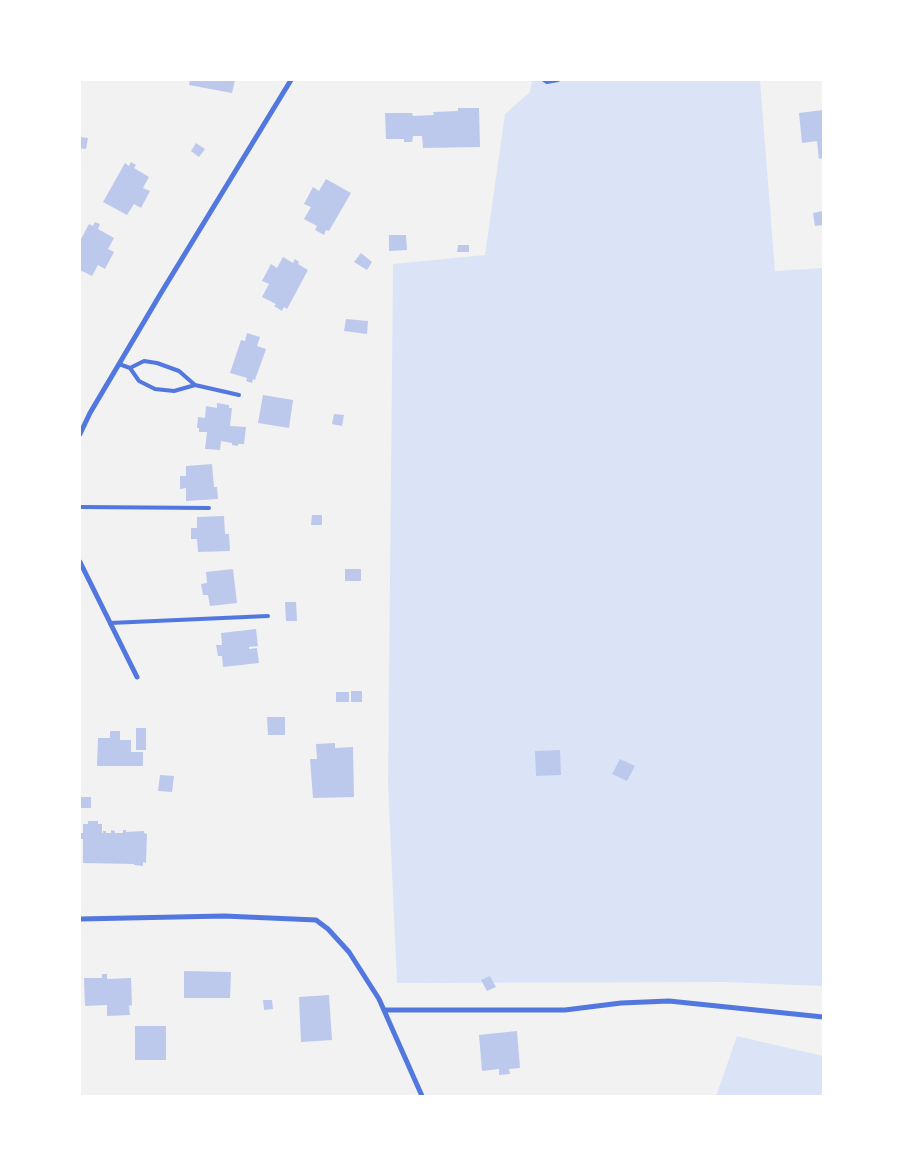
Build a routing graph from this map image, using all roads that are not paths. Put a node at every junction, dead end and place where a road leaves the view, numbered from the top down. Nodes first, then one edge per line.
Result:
1 (291, 80) edge
2 (544, 80) edge
3 (558, 80) edge
4 (119, 364) junction
5 (130, 368) junction
6 (195, 385) junction
7 (239, 395) dead end
8 (80, 434) edge
9 (80, 507) edge
10 (210, 508) dead end
11 (80, 562) edge
12 (268, 616) dead end
13 (110, 623) junction
14 (137, 677) dead end
15 (80, 919) edge
16 (384, 1010) junction
17 (823, 1017) edge
18 (422, 1096) edge

1 - 4 street
2 - 3 lane
4 - 5 lane
4 - 8 street
5 - 6 lane
5 - 6 lane
6 - 7 lane
9 - 10 lane
11 - 13 street
12 - 13 lane
13 - 14 street
15 - 16 street
16 - 17 street
16 - 18 street

